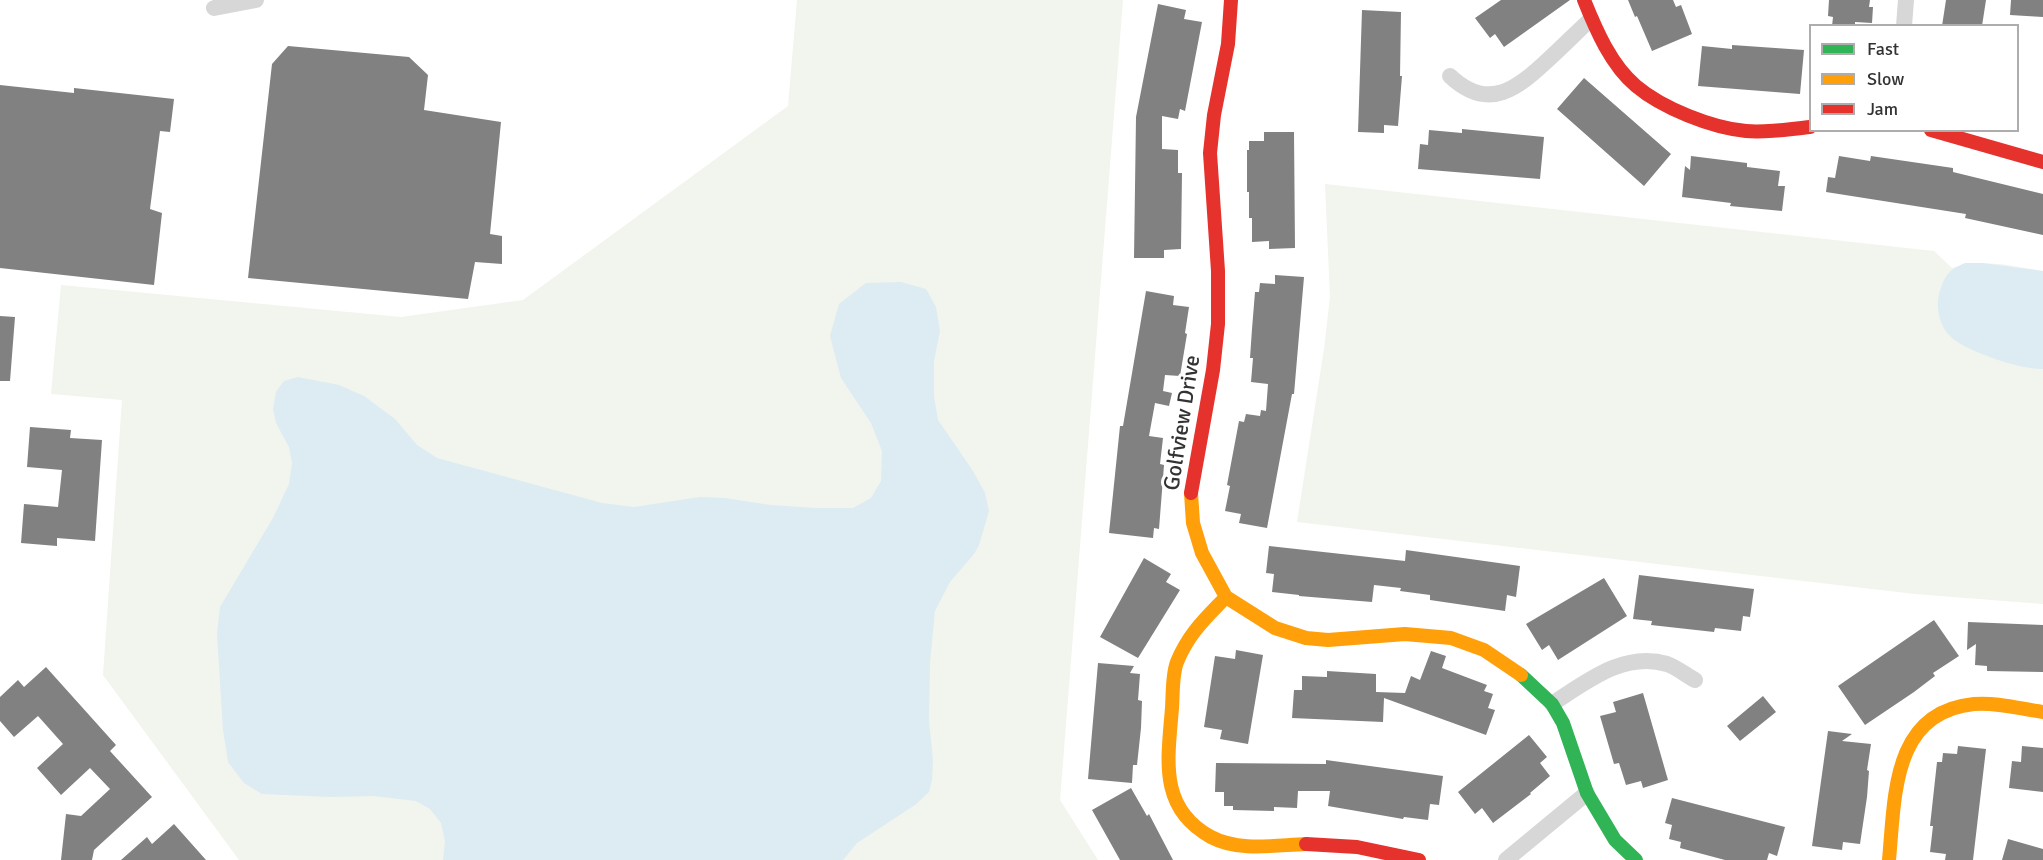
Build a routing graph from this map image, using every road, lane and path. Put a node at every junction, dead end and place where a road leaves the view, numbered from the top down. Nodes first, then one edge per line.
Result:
1 (256, 0) edge
2 (1232, 0) edge
3 (1584, 0) edge
4 (1906, 0) edge
5 (214, 8) dead end
6 (1591, 19) junction
7 (1904, 24) edge
8 (1450, 76) dead end
9 (1809, 127) edge
10 (1938, 132) edge
11 (2043, 162) edge
12 (1226, 597) junction
13 (1695, 680) dead end
14 (1552, 704) junction
15 (2043, 712) edge
16 (1587, 793) junction
17 (1419, 860) edge
18 (1506, 860) edge
19 (1636, 860) edge
20 (1889, 860) edge

1 - 5 street
2 - 12 street, Golfview Drive
3 - 6 street
4 - 7 street
6 - 8 street
6 - 9 street
10 - 11 street
12 - 14 street, Golfview Drive
12 - 17 street
13 - 14 street
14 - 16 street, Golfview Drive
15 - 20 street
16 - 18 street
16 - 19 street, Golfview Drive

